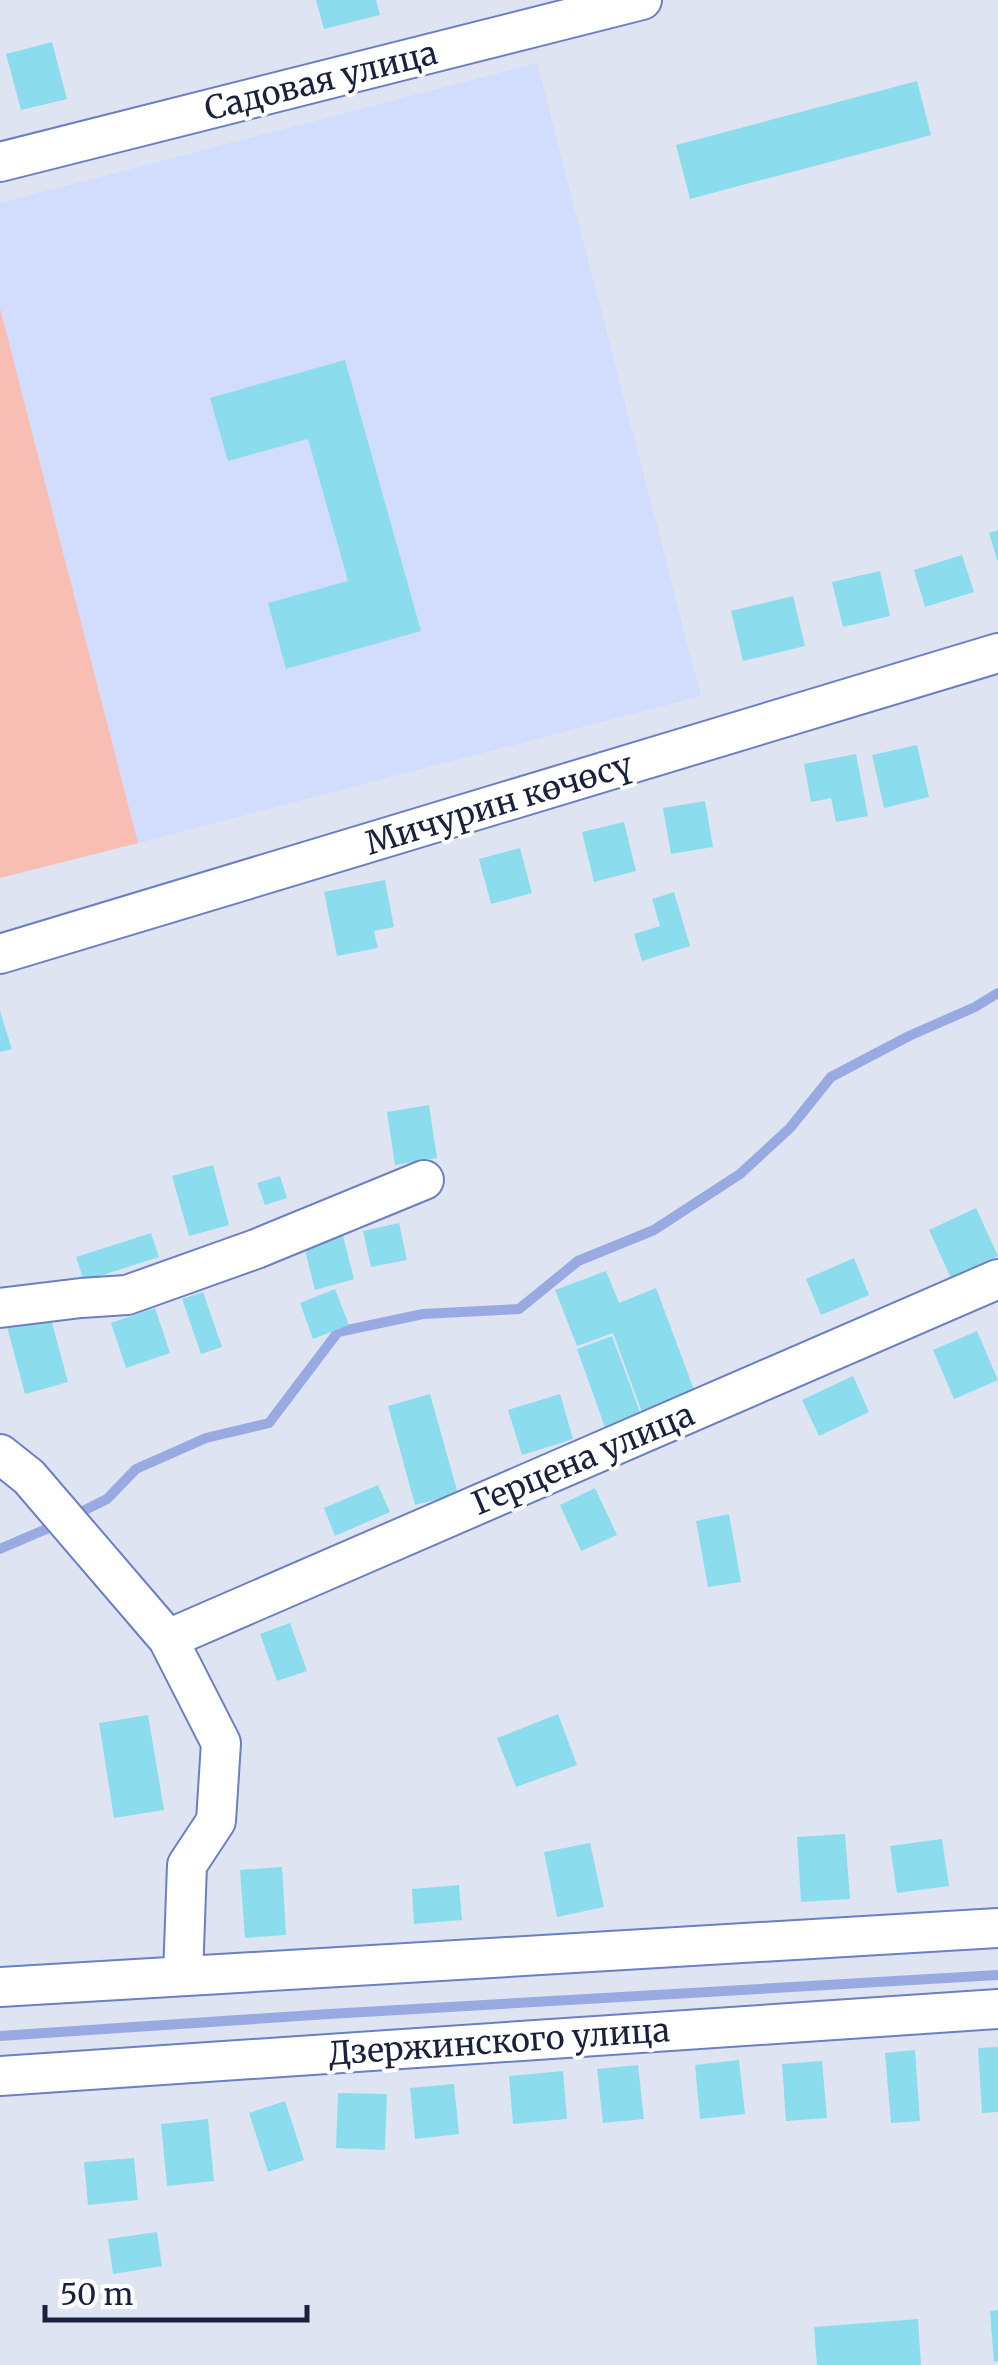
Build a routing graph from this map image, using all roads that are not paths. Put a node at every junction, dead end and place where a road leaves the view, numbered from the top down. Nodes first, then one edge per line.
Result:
1 (642, 0) edge
2 (0, 162) edge
3 (998, 652) edge
4 (0, 954) edge
5 (424, 1180) dead end
6 (998, 1279) edge
7 (0, 1308) edge
8 (0, 1454) edge
9 (168, 1638) junction
10 (998, 1928) edge
11 (182, 1976) junction
12 (0, 1987) edge
13 (998, 2009) edge
14 (0, 2076) edge

1 - 2 street, Садовая улица
3 - 4 street, Мичурин көчөсү
5 - 7 street
6 - 9 street, Герцена улица
8 - 9 street
9 - 11 street
10 - 11 street
11 - 12 street
13 - 14 street, Дзержинского улица

